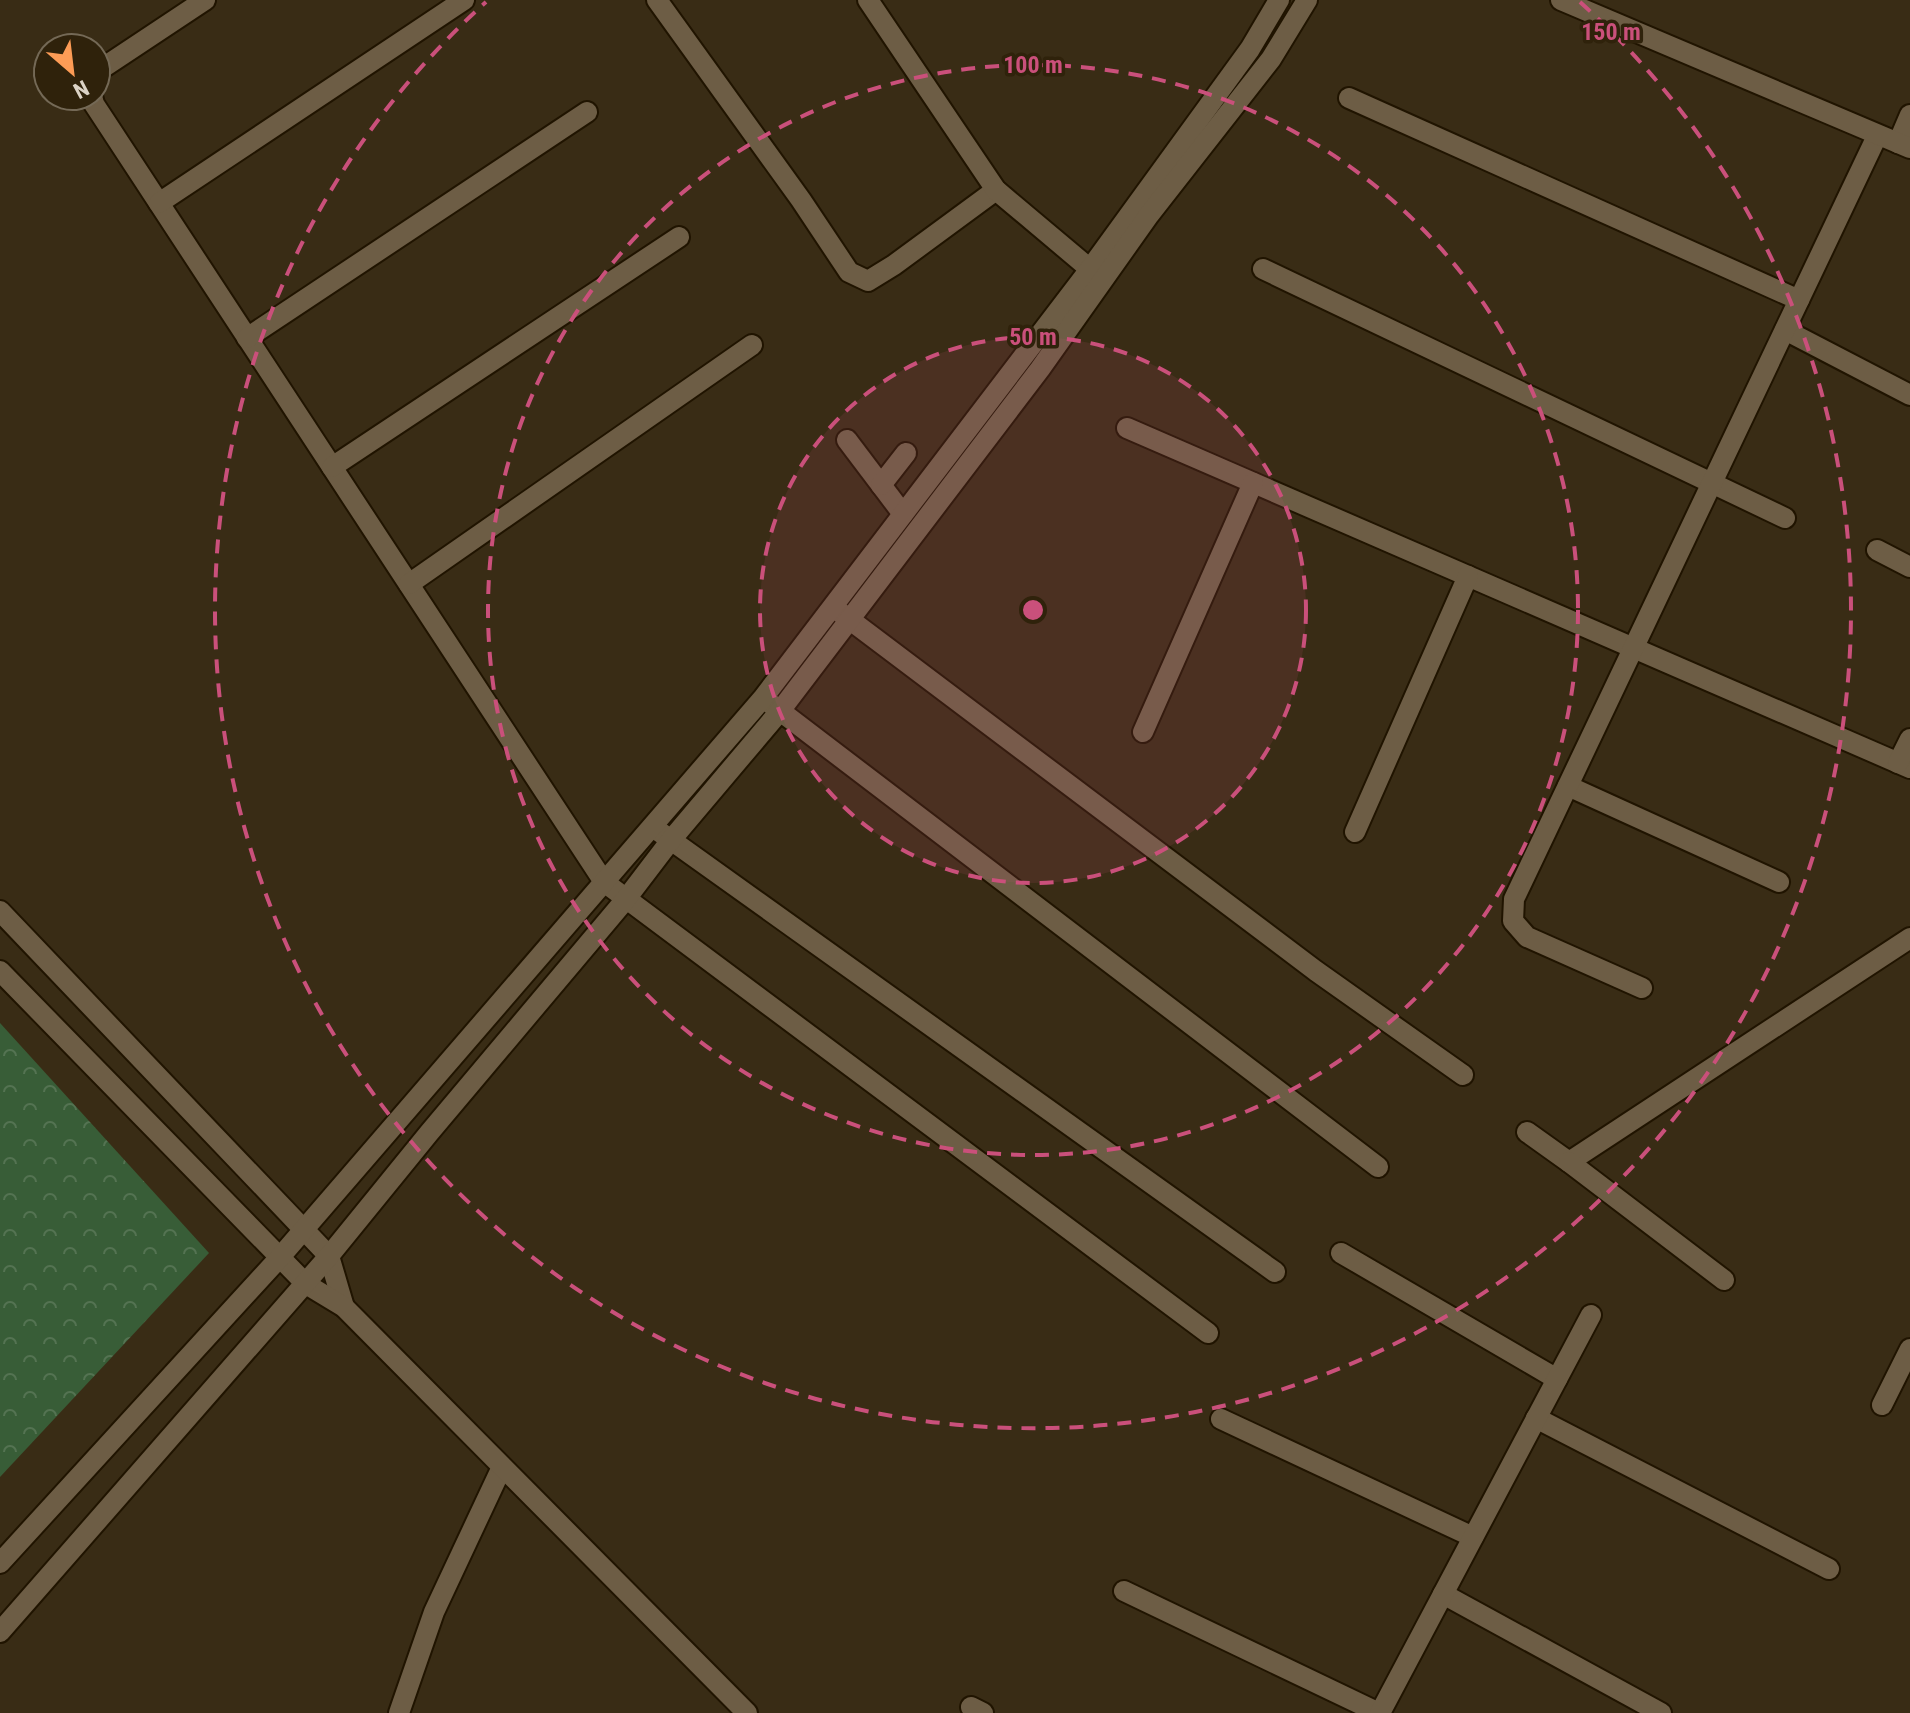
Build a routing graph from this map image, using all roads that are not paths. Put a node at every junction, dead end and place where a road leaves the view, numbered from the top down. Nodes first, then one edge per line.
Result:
1 (205, 0) edge
2 (464, 0) edge
3 (657, 0) edge
4 (868, 0) edge
5 (1279, 0) edge
6 (1307, 0) edge
7 (1561, 0) edge
8 (112, 62) edge
9 (1349, 98) dead end
10 (99, 112) edge
11 (587, 112) dead end
12 (1910, 115) edge
13 (1877, 136) junction
14 (1904, 145) edge
15 (996, 190) junction
16 (159, 203) junction
17 (1141, 212) junction
18 (679, 237) dead end
19 (1090, 269) junction
20 (1263, 269) dead end
21 (1799, 300) junction
22 (1785, 330) junction
23 (247, 338) junction
24 (752, 345) dead end
25 (1032, 363) junction
26 (1910, 395) edge
27 (1127, 428) dead end
28 (847, 440) dead end
29 (906, 453) dead end
30 (332, 467) junction
31 (1253, 483) junction
32 (1712, 484) junction
33 (881, 485) junction
34 (903, 514) junction
35 (1785, 518) dead end
36 (1877, 550) dead end
37 (1910, 567) edge
38 (1468, 576) junction
39 (409, 584) junction
40 (832, 606) junction
41 (851, 620) junction
42 (1634, 648) junction
43 (763, 698) junction
44 (780, 711) junction
45 (1143, 732) dead end
46 (1910, 739) edge
47 (1904, 766) edge
48 (1568, 786) junction
49 (652, 827) junction
50 (1355, 832) dead end
51 (671, 840) junction
52 (604, 882) junction
53 (1779, 882) dead end
54 (626, 899) junction
55 (0, 911) edge
56 (1910, 938) edge
57 (0, 971) edge
58 (1642, 988) dead end
59 (1463, 1075) dead end
60 (403, 1112) junction
61 (1527, 1132) dead end
62 (429, 1133) junction
63 (1569, 1162) junction
64 (1378, 1167) dead end
65 (302, 1229) junction
66 (1341, 1253) dead end
67 (281, 1256) junction
68 (329, 1256) junction
69 (1275, 1272) dead end
70 (1724, 1280) dead end
71 (306, 1284) junction
72 (344, 1307) junction
73 (1591, 1315) dead end
74 (1208, 1333) dead end
75 (1910, 1349) edge
76 (1557, 1379) junction
77 (1882, 1405) dead end
78 (1536, 1418) junction
79 (1221, 1419) dead end
80 (502, 1467) junction
81 (1473, 1537) junction
82 (0, 1563) edge
83 (1829, 1569) dead end
84 (1124, 1591) dead end
85 (1443, 1594) junction
86 (0, 1632) edge
87 (399, 1713) edge
88 (747, 1713) edge
89 (1379, 1713) edge
90 (1661, 1713) edge

1 - 8 street
2 - 16 street
3 - 15 street
4 - 15 street
5 - 17 street
6 - 17 street
7 - 13 street
9 - 21 street
10 - 16 street
11 - 23 street
12 - 14 street
13 - 14 street
13 - 21 street
15 - 19 street
16 - 23 street
17 - 19 street
17 - 25 street
18 - 30 street
19 - 25 street
20 - 32 street
21 - 22 street
22 - 26 street
22 - 32 street
23 - 30 street
24 - 39 street
25 - 34 street
25 - 41 street
27 - 31 street
28 - 33 street
29 - 33 street
30 - 39 street
31 - 38 street
31 - 45 street
32 - 35 street
32 - 42 street
33 - 34 street
34 - 40 street
36 - 37 street
38 - 42 street
38 - 50 street
39 - 52 street
40 - 41 street
40 - 43 street
41 - 44 street
41 - 59 street
42 - 47 street
42 - 48 street
43 - 44 street
43 - 49 street
44 - 51 street
44 - 64 street
46 - 47 street
48 - 53 street
48 - 58 street
49 - 51 street
49 - 52 street
51 - 54 street
51 - 69 street
52 - 54 street
52 - 60 street
54 - 62 street
54 - 74 street
55 - 65 street
56 - 63 street
57 - 67 street
60 - 62 street
60 - 65 street
61 - 63 street
62 - 68 street
63 - 70 street
65 - 67 street
65 - 68 street
66 - 76 street
67 - 71 street
67 - 82 street
68 - 71 street
68 - 72 street
71 - 72 street
71 - 86 street
72 - 80 street
73 - 76 street
75 - 77 street
76 - 78 street
78 - 81 street
78 - 83 street
79 - 81 street
80 - 87 street
80 - 88 street
81 - 85 street
84 - 89 street
85 - 89 street
85 - 90 street

